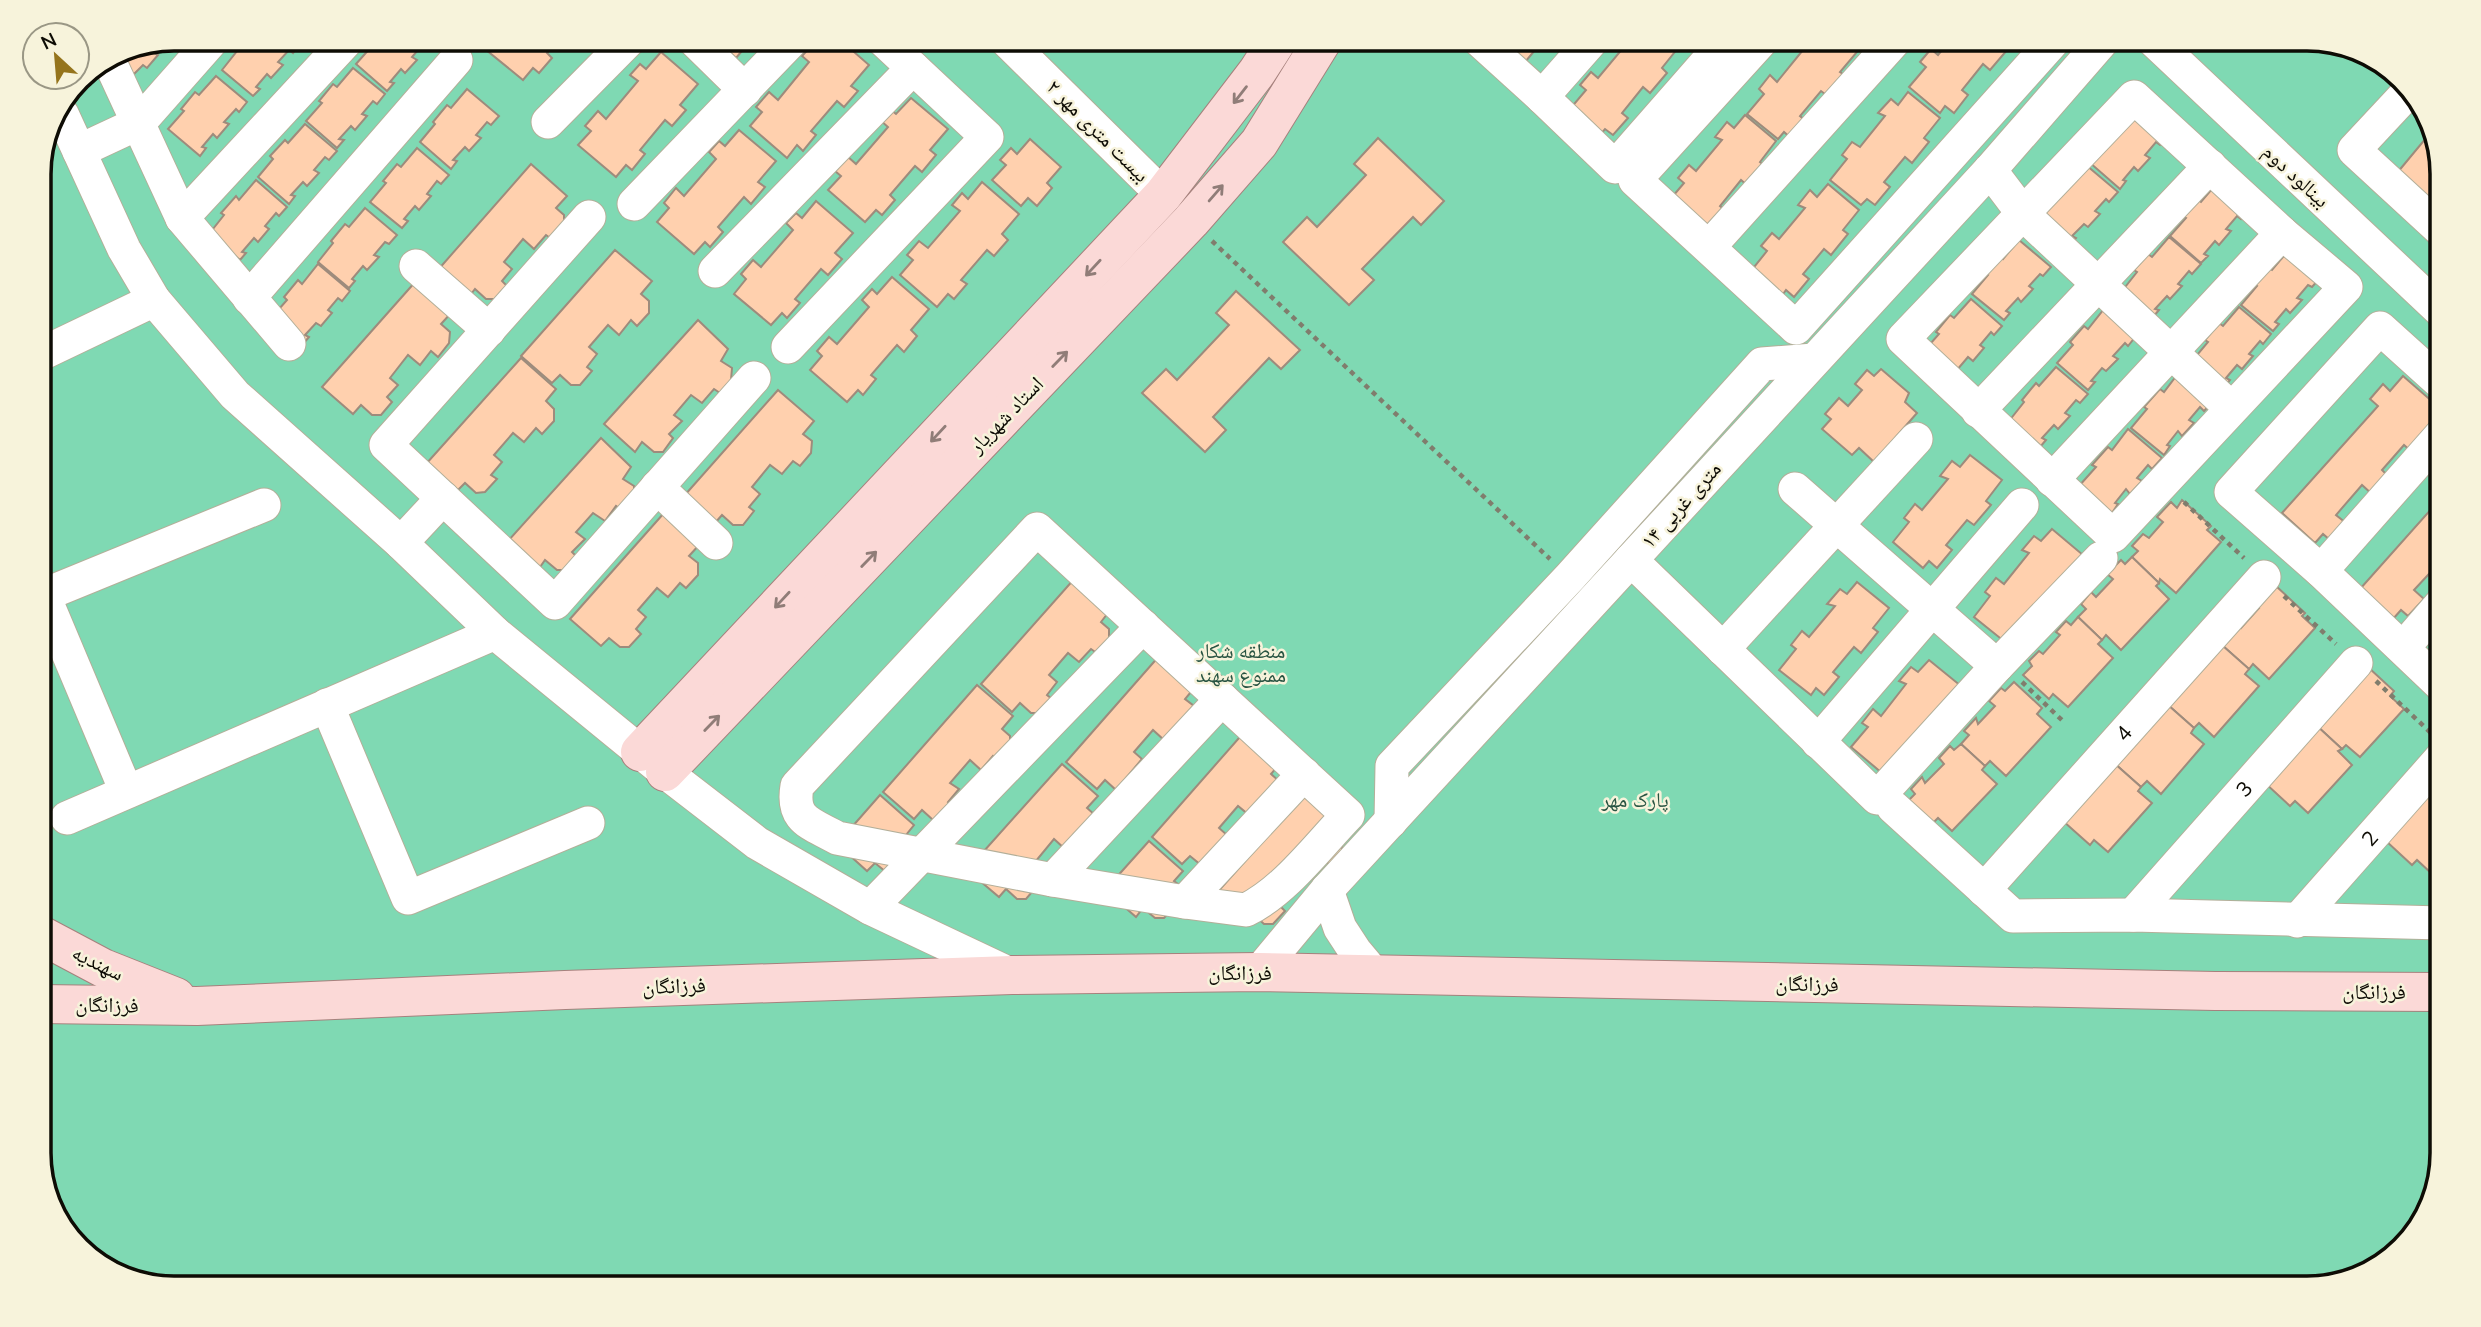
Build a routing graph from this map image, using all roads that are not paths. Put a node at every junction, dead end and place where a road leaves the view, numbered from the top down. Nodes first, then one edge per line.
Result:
1 (203, 51) edge
2 (337, 51) edge
3 (618, 51) edge
4 (705, 51) edge
5 (782, 51) edge
6 (897, 51) edge
7 (1017, 51) edge
8 (1271, 51) edge
9 (1316, 51) edge
10 (1492, 51) edge
11 (1583, 51) edge
12 (1717, 51) edge
13 (1752, 51) edge
14 (1885, 51) edge
15 (2044, 51) edge
16 (2094, 51) edge
17 (2165, 51) edge
18 (456, 61) dead end
19 (112, 67) edge
20 (913, 68) junction
21 (745, 90) junction
22 (1542, 97) junction
23 (2404, 97) edge
24 (64, 118) edge
25 (548, 122) dead end
26 (139, 123) junction
27 (79, 151) junction
28 (2210, 166) junction
29 (1990, 170) junction
30 (1163, 195) junction
31 (634, 204) dead end
32 (2024, 215) junction
33 (589, 216) dead end
34 (183, 218) junction
35 (2430, 218) edge
36 (1191, 221) junction
37 (2282, 233) junction
38 (1709, 247) junction
39 (416, 266) dead end
40 (715, 271) dead end
41 (2097, 285) junction
42 (249, 298) junction
43 (153, 300) junction
44 (2430, 301) edge
45 (489, 330) junction
46 (289, 344) dead end
47 (788, 347) dead end
48 (51, 349) edge
49 (2171, 352) junction
50 (1814, 360) junction
51 (2430, 373) edge
52 (754, 378) dead end
53 (2231, 408) junction
54 (1978, 411) junction
55 (1916, 439) dead end
56 (2430, 447) edge
57 (2052, 480) junction
58 (657, 487) junction
59 (1796, 489) dead end
60 (443, 498) junction
61 (264, 505) dead end
62 (2022, 505) dead end
63 (1836, 525) junction
64 (401, 543) junction
65 (716, 543) dead end
66 (2101, 558) dead end
67 (1631, 560) junction
68 (2321, 570) junction
69 (2264, 577) road end
70 (51, 588) edge
71 (1932, 609) junction
72 (51, 617) edge
73 (2430, 617) edge
74 (1143, 626) junction
75 (495, 633) junction
76 (2403, 648) junction
77 (1723, 649) junction
78 (2356, 663) road end
79 (2006, 671) junction
80 (2430, 674) edge
81 (1222, 699) junction
82 (327, 705) junction
83 (1818, 742) junction
84 (2430, 756) edge
85 (652, 762) junction
86 (1304, 774) junction
87 (127, 791) junction
88 (1894, 807) dead end
89 (67, 818) dead end
90 (1391, 821) junction
91 (588, 823) dead end
92 (922, 855) junction
93 (1053, 880) junction
94 (1327, 890) junction
95 (1984, 890) junction
96 (1185, 902) junction
97 (870, 908) junction
98 (2133, 915) junction
99 (2430, 918) edge
100 (2297, 921) junction
101 (51, 940) edge
102 (1259, 972) junction
103 (1012, 975) junction
104 (1376, 976) junction
105 (2430, 992) edge
106 (51, 1004) edge
107 (197, 1006) junction

1 - 26 street
2 - 34 street
3 - 25 street
4 - 21 street
5 - 21 street
6 - 20 street
7 - 30 street, بیست متری مهر ۲
8 -> 30 main road, استاد شهریار
36 -> 9 main road, استاد شهریار
10 - 22 street
11 - 22 street
12 - 22 street
13 - 38 street
14 - 38 street
15 - 38 street
16 - 29 street, ۱۴ متری غربی
17 - 44 street, بینالود دوم
18 - 42 street
19 - 26 street
20 - 40 street
20 - 47 street
21 - 31 street
23 - 35 street
24 - 27 street
26 - 27 street
26 - 34 street
27 - 43 street
28 - 32 street
28 - 37 street
28 - 41 street
29 - 32 street
29 - 50 street, ۱۴ متری غربی
30 - 36 main road
30 -> 85 main road, استاد شهریار
32 - 41 street
32 - 54 street
33 - 45 street
34 - 42 street
85 -> 36 main road, استاد شهریار
37 - 49 street
37 - 53 street
39 - 45 street
41 - 49 street
41 - 54 street
42 - 46 street
43 - 48 street
43 - 64 street
45 - 60 street
49 - 53 street
49 - 57 street
50 - 67 street, ۱۴ متری غربی
50 - 90 street
51 - 68 street
52 - 58 street
53 - 57 street
54 - 57 street
55 - 63 street
56 - 68 street
58 - 60 street
58 - 65 street
59 - 63 street
60 - 64 street
61 - 70 street
62 - 71 street
63 - 71 street
63 - 77 street
64 - 75 street
66 - 79 street
67 - 77 street
67 - 90 street, ۱۴ متری غربی
68 - 76 street
69 - 95 street, 4
71 - 79 street
71 - 83 street
72 - 87 street
73 - 76 street
74 - 81 street
74 - 92 street
74 - 92 street
75 - 82 street
75 - 85 street
76 - 80 street
77 - 83 street
78 - 98 street, 3
79 - 83 street
81 - 86 street
81 - 93 street
82 - 87 street
82 - 91 street
84 - 100 street, 2
85 - 97 street
86 - 96 street
86 - 96 street
87 - 89 street
88 - 95 street
90 - 94 street, ۱۴ متری غربی
92 - 93 street
92 - 97 street
93 - 96 street
94 - 102 street, ۱۴ متری غربی
94 - 104 street
95 - 98 street
97 - 103 street
98 - 100 street
99 - 100 street
101 - 107 main road, سهندیه
102 - 103 main road, فرزانگان
102 - 104 main road, فرزانگان
103 - 107 main road, فرزانگان
104 - 105 main road, فرزانگان
106 - 107 main road, فرزانگان

